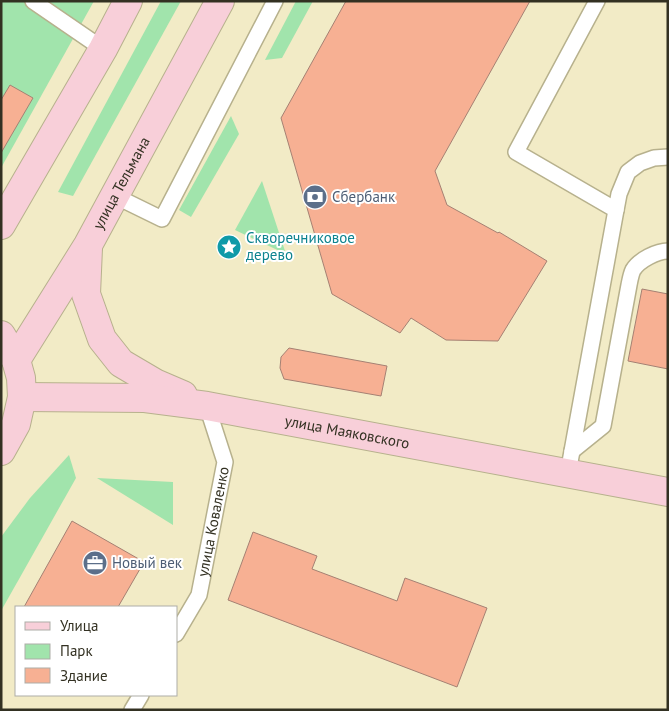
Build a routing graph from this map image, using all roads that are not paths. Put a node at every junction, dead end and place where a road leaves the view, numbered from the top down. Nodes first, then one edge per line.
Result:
1 (34, 1) edge
2 (128, 1) edge
3 (220, 1) edge
4 (275, 1) edge
5 (597, 1) edge
6 (103, 49) junction
7 (668, 158) edge
8 (115, 196) junction
9 (616, 210) junction
10 (1, 224) edge
11 (88, 245) junction
12 (668, 251) edge
13 (1, 335) edge
14 (16, 360) junction
15 (22, 397) junction
16 (207, 406) junction
17 (1, 451) edge
18 (570, 462) junction
19 (668, 492) edge
20 (178, 631) edge
21 (140, 696) edge
22 (132, 710) edge

1 - 6 lane
2 - 6 main road
3 - 8 main road, улица Тельмана
4 - 8 lane
5 - 9 lane
6 - 10 main road
7 - 9 lane
8 - 11 main road, улица Тельмана
9 - 18 lane
11 - 14 main road, улица Тельмана
11 - 16 main road
12 - 18 lane
13 - 14 main road
14 - 15 main road
15 - 16 main road, улица Маяковского
15 - 17 main road
16 - 18 main road, улица Маяковского
16 - 20 lane, улица Коваленко
18 - 19 main road, улица Маяковского
21 - 22 lane

